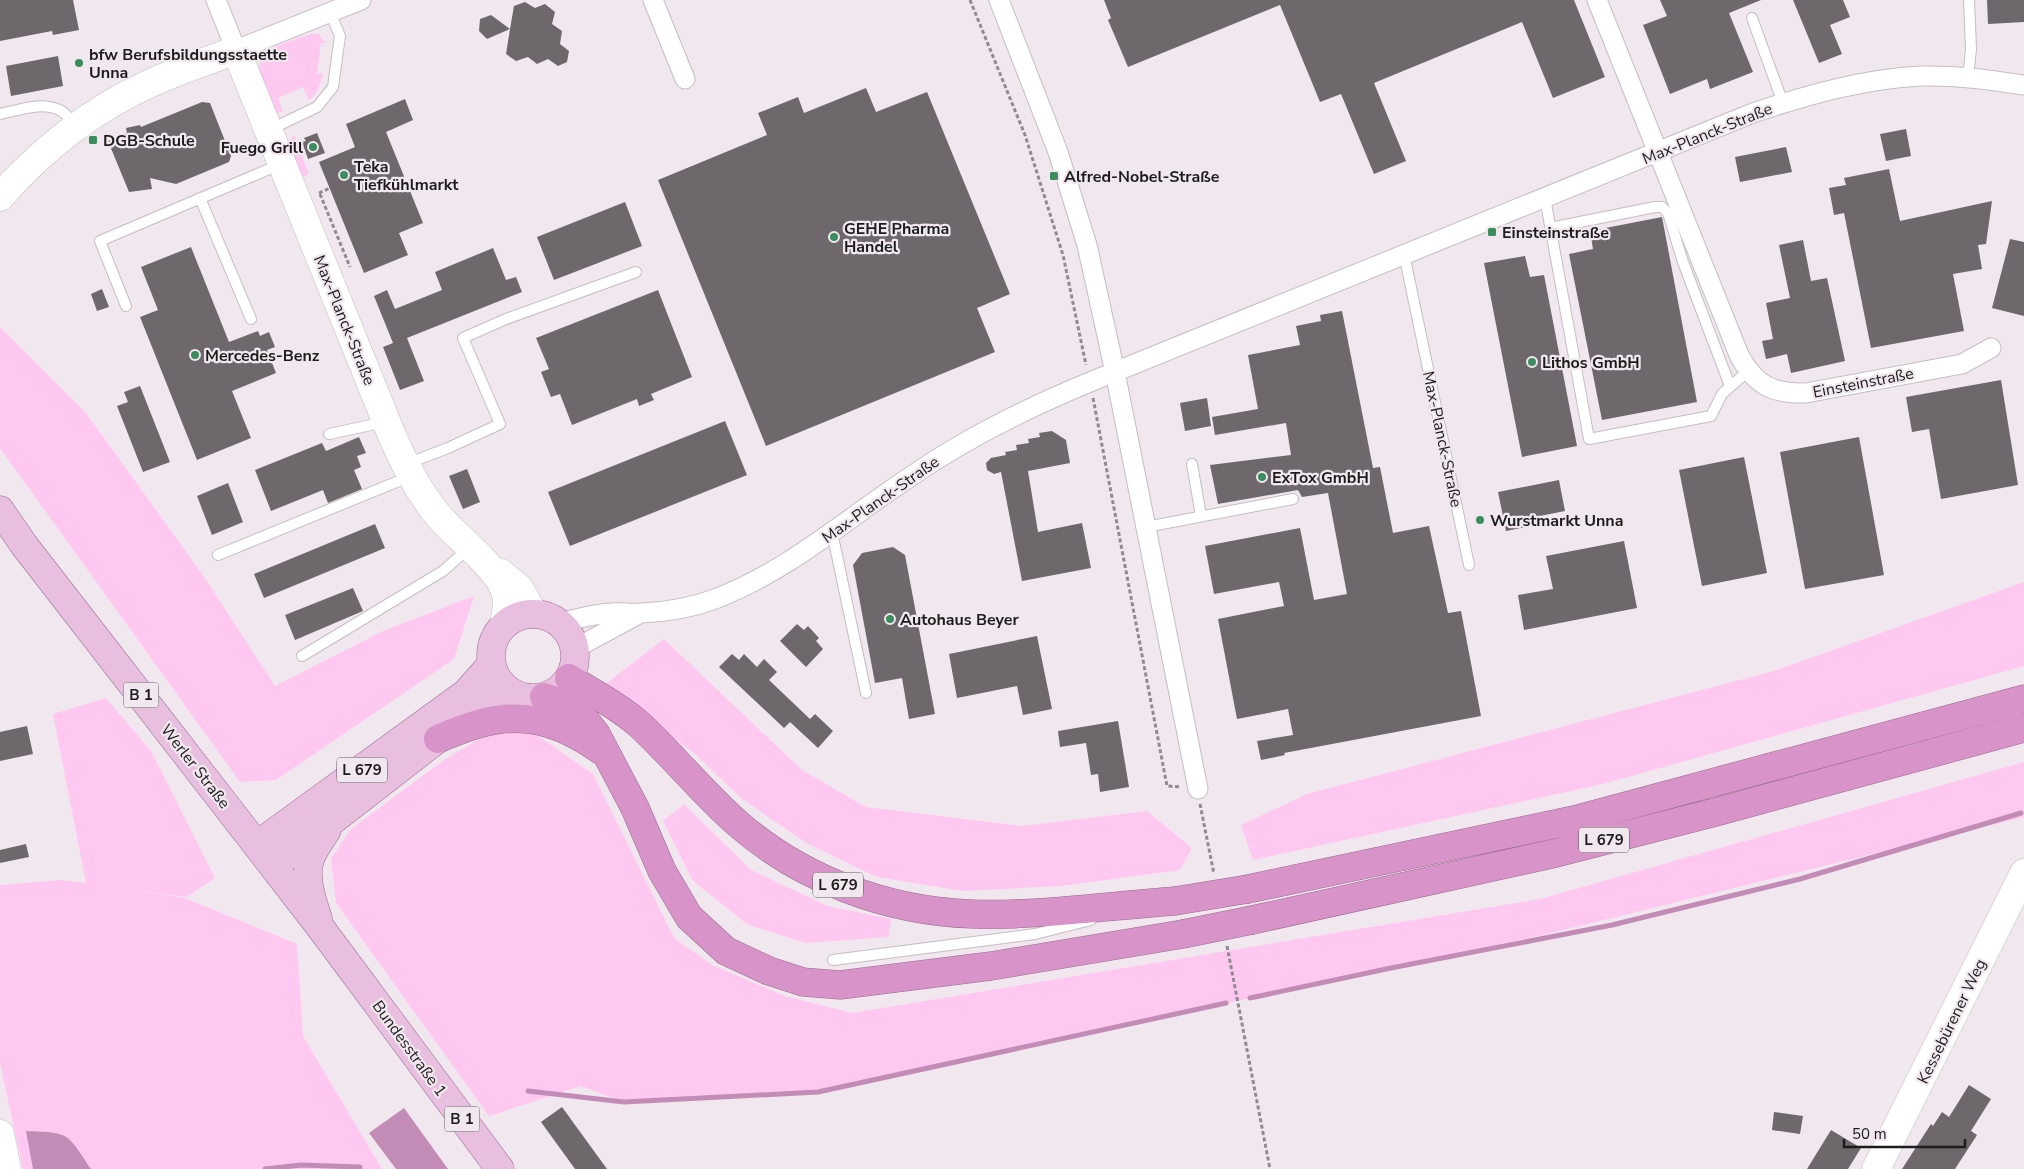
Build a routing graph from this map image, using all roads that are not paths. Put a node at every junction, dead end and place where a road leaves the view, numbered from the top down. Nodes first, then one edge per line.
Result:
1 (216, 0) edge
2 (361, 0) edge
3 (653, 0) edge
4 (999, 0) edge
5 (1597, 0) edge
6 (1968, 0) edge
7 (330, 12) junction
8 (1752, 18) dead end
9 (236, 50) junction
10 (1968, 78) junction
11 (685, 79) dead end
12 (2024, 85) edge
13 (1783, 103) junction
14 (0, 114) edge
15 (78, 127) junction
16 (268, 131) junction
17 (1658, 152) junction
18 (282, 163) junction
19 (0, 197) edge
20 (200, 198) junction
21 (1545, 198) junction
22 (1550, 228) junction
23 (1404, 254) junction
24 (636, 272) dead end
25 (126, 306) dead end
26 (251, 319) dead end
27 (1991, 348) dead end
28 (1748, 371) junction
29 (1115, 372) junction
30 (1730, 386) junction
31 (386, 422) junction
32 (329, 434) dead end
33 (1192, 464) dead end
34 (408, 470) junction
35 (1293, 498) dead end
36 (0, 510) edge
37 (1201, 516) junction
38 (1146, 527) junction
39 (832, 532) junction
40 (469, 548) junction
41 (218, 555) dead end
42 (1469, 565) dead end
43 (491, 568) junction
44 (641, 613) junction
45 (546, 618) junction
46 (504, 624) junction
47 (574, 649) junction
48 (302, 656) dead end
49 (492, 666) junction
50 (569, 678) junction
51 (507, 690) junction
52 (866, 694) dead end
53 (544, 697) junction
54 (2024, 699) edge
55 (2024, 728) edge
56 (438, 739) junction
57 (608, 758) junction
58 (1198, 789) road end
59 (335, 818) junction
60 (257, 846) junction
61 (274, 866) junction
62 (2024, 873) edge
63 (1174, 901) junction
64 (320, 927) junction
65 (833, 960) dead end
66 (0, 1134) edge
67 (7, 1169) edge
68 (500, 1169) edge
69 (1876, 1169) edge

1 - 9 street, Max-Planck-Straße
2 - 7 street
3 - 11 street
4 - 29 street
5 - 17 street, Einsteinstraße
6 - 10 lane
7 - 9 street
7 - 16 lane
8 - 13 lane
9 - 15 main road
9 - 16 main road, Max-Planck-Straße
10 - 12 street, Max-Planck-Straße
10 - 13 street, Max-Planck-Straße
13 - 17 street, Max-Planck-Straße
14 - 15 lane
15 - 19 main road
16 - 18 main road, Max-Planck-Straße
17 - 21 street, Max-Planck-Straße
17 - 28 street, Einsteinstraße
18 - 20 lane
18 - 31 main road, Max-Planck-Straße
20 - 25 lane
20 - 26 lane
21 - 22 lane
21 - 23 street, Max-Planck-Straße
22 - 30 lane
22 - 30 lane
23 - 29 street, Max-Planck-Straße
23 - 42 lane, Max-Planck-Straße
24 - 34 lane
27 - 28 street, Einsteinstraße
28 - 30 lane
29 - 38 street
29 - 39 street, Max-Planck-Straße
31 - 32 lane
31 - 34 main road, Max-Planck-Straße
33 - 37 lane
34 - 40 main road, Max-Planck-Straße
34 - 41 lane
35 - 37 lane
36 - 60 main road, Werler Straße / B 1
37 - 38 lane
38 - 58 street
39 - 44 street, Max-Planck-Straße
39 - 52 lane
40 - 43 main road, Max-Planck-Straße
40 - 48 lane
43 - 45 main road, Max-Planck-Straße
43 - 46 main road, Max-Planck-Straße
44 - 45 street, Max-Planck-Straße
44 - 47 street, Max-Planck-Straße
45 - 46 main road
45 - 47 main road
46 - 49 main road
47 - 50 main road
49 - 51 main road
49 - 60 main road, L 679
50 - 53 main road
50 - 63 highway, L 679
51 - 53 main road
51 - 56 main road, L 679
53 - 57 highway, L 679
54 - 63 highway, L 679, bridge
55 - 57 highway, L 679, bridge
56 - 57 highway, L 679
56 - 59 main road, L 679
59 - 61 main road, L 679
59 - 64 main road, B 1
60 - 61 main road, Werler Straße / B 1
61 - 64 main road, Werler Straße / B 1
62 - 69 main road, Kessebürener Weg
63 - 65 lane
64 - 68 main road, Bundesstraße 1 / B 1
66 - 67 main road

